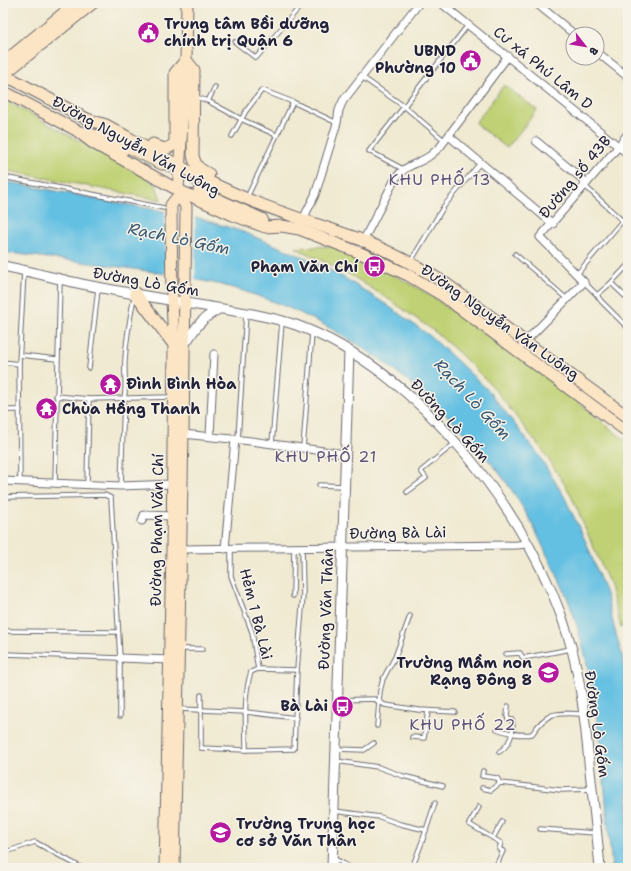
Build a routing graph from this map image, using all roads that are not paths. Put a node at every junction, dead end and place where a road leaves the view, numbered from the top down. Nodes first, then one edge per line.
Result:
1 (76, 3) edge
2 (93, 3) edge
3 (187, 3) edge
4 (303, 3) edge
5 (419, 3) edge
6 (441, 3) edge
7 (536, 3) edge
8 (468, 26) junction
9 (565, 27) edge
10 (235, 42) dead end
11 (508, 56) junction
12 (605, 59) edge
13 (186, 60) junction
14 (3, 63) edge
15 (3, 76) edge
16 (361, 77) junction
17 (628, 78) edge
18 (215, 87) dead end
19 (3, 91) edge
20 (193, 96) junction
21 (208, 101) junction
22 (293, 102) junction
23 (405, 107) junction
24 (87, 119) junction
25 (241, 119) junction
26 (337, 123) junction
27 (76, 130) junction
28 (628, 133) edge
29 (276, 135) junction
30 (232, 136) dead end
31 (447, 138) junction
32 (536, 141) dead end
33 (619, 146) junction
34 (628, 154) edge
35 (481, 162) junction
36 (179, 165) junction
37 (403, 169) junction
38 (3, 177) edge
39 (586, 184) junction
40 (178, 193) junction
41 (249, 193) junction
42 (167, 206) junction
43 (628, 214) edge
44 (287, 215) junction
45 (303, 219) junction
46 (623, 221) junction
47 (553, 224) junction
48 (282, 226) junction
49 (628, 226) edge
50 (363, 241) junction
51 (358, 252) junction
52 (515, 254) dead end
53 (410, 263) junction
54 (628, 265) edge
55 (3, 266) edge
56 (24, 270) junction
57 (576, 275) junction
58 (60, 279) junction
59 (584, 282) junction
60 (611, 283) junction
61 (98, 288) junction
62 (135, 294) junction
63 (597, 295) junction
64 (567, 299) junction
65 (628, 299) edge
66 (172, 300) junction
67 (185, 303) junction
68 (219, 309) junction
69 (246, 314) junction
70 (282, 321) junction
71 (628, 328) edge
72 (312, 332) junction
73 (525, 342) junction
74 (179, 345) junction
75 (517, 350) junction
76 (349, 351) junction
77 (214, 354) dead end
78 (20, 355) junction
79 (57, 359) junction
80 (3, 362) edge
81 (19, 364) junction
82 (89, 368) dead end
83 (56, 396) junction
84 (174, 397) junction
85 (124, 398) junction
86 (89, 399) junction
87 (3, 410) edge
88 (20, 410) junction
89 (626, 424) edge
90 (183, 434) junction
91 (210, 436) junction
92 (236, 439) junction
93 (455, 442) junction
94 (272, 444) junction
95 (303, 448) junction
96 (345, 454) junction
97 (3, 481) edge
98 (20, 482) junction
99 (55, 482) junction
100 (173, 484) junction
101 (87, 485) junction
102 (319, 485) dead end
103 (121, 486) junction
104 (344, 486) junction
105 (407, 492) dead end
106 (3, 497) edge
107 (173, 516) junction
108 (142, 521) dead end
109 (527, 544) junction
110 (294, 548) junction
111 (302, 548) junction
112 (341, 548) junction
113 (176, 549) junction
114 (228, 549) junction
115 (293, 596) dead end
116 (410, 616) dead end
117 (3, 631) edge
118 (118, 632) junction
119 (203, 649) dead end
120 (572, 649) junction
121 (173, 653) junction
122 (506, 654) dead end
123 (120, 658) junction
124 (258, 669) junction
125 (297, 670) junction
126 (3, 674) edge
127 (201, 695) dead end
128 (337, 700) junction
129 (380, 701) junction
130 (508, 706) dead end
131 (178, 709) junction
132 (200, 709) junction
133 (428, 711) junction
134 (246, 712) junction
135 (455, 712) dead end
136 (584, 714) junction
137 (120, 716) dead end
138 (296, 718) junction
139 (377, 726) dead end
140 (497, 729) dead end
141 (511, 734) junction
142 (412, 737) dead end
143 (374, 743) dead end
144 (336, 749) junction
145 (246, 750) junction
146 (499, 752) dead end
147 (335, 760) junction
148 (483, 771) dead end
149 (500, 783) junction
150 (443, 786) dead end
151 (482, 788) dead end
152 (592, 789) junction
153 (435, 803) dead end
154 (479, 807) dead end
155 (333, 811) junction
156 (502, 822) dead end
157 (540, 829) dead end
158 (426, 830) junction
159 (596, 833) junction
160 (492, 838) junction
161 (3, 852) edge
162 (332, 858) junction
163 (82, 868) edge
164 (165, 868) edge
165 (174, 868) edge
166 (332, 868) edge
167 (351, 868) edge
168 (412, 868) edge
169 (495, 868) edge
170 (600, 868) edge

1 - 14 main road
2 - 15 main road
3 - 13 main road
4 - 10 lane
5 - 16 street
6 - 8 street, Cư xá Phú Lâm D
7 - 9 street
8 - 11 street, Cư xá Phú Lâm D
8 - 23 lane
11 - 31 street
11 - 33 street, Cư xá Phú Lâm D
12 - 17 street
13 - 20 main road
13 - 24 main road
13 - 36 main road
15 - 24 main road, Đường Nguyễn Văn Luông
16 - 23 lane
16 - 26 street
18 - 21 lane
19 - 27 main road, Đường Nguyễn Văn Luông
20 - 21 lane
20 - 41 main road
21 - 25 lane
22 - 25 lane
22 - 26 lane
22 - 29 lane
23 - 31 lane
23 - 37 lane
24 - 27 main road
24 - 36 main road, Đường Nguyễn Văn Luông
25 - 29 lane
25 - 30 lane
26 - 45 street
27 - 40 main road, Đường Nguyễn Văn Luông
28 - 33 street, Đường số 43B
29 - 41 lane
31 - 35 street
31 - 37 street
32 - 39 street
33 - 34 street, Cư xá Phú Lâm D
33 - 39 street, Đường số 43B
35 - 47 street
35 - 53 lane
36 - 40 main road
36 - 44 main road, Đường Nguyễn Văn Luông
37 - 50 street
38 - 42 lane
39 - 46 lane
39 - 47 street, Đường số 43B
40 - 42 main road
40 - 48 main road, Đường Nguyễn Văn Luông
40 - 67 main road, Đường Phạm Văn Chí
41 - 44 main road
42 - 66 main road, Đường Phạm Văn Chí
43 - 46 lane
44 - 45 main road, Đường Nguyễn Văn Luông
44 - 48 main road
45 - 50 main road, Đường Nguyễn Văn Luông
46 - 49 lane
46 - 57 lane
47 - 57 street, Đường số 43B
48 - 51 main road, Đường Nguyễn Văn Luông
50 - 51 street
50 - 53 main road, Đường Nguyễn Văn Luông
51 - 75 main road, Đường Nguyễn Văn Luông
52 - 64 lane
53 - 73 main road, Đường Nguyễn Văn Luông
54 - 60 lane
55 - 56 street, Đường Lò Gốm
56 - 58 street, Đường Lò Gốm
56 - 78 lane
57 - 59 street
58 - 61 street, Đường Lò Gốm
58 - 79 lane
59 - 63 lane
59 - 64 street
60 - 63 lane
60 - 65 lane
61 - 62 street, Đường Lò Gốm
61 - 82 lane
62 - 66 street, Đường Lò Gốm
62 - 74 main road
62 - 85 lane
63 - 71 lane
64 - 73 street
66 - 67 street, Đường Lò Gốm
66 - 74 main road, Đường Phạm Văn Chí
67 - 68 street, Đường Lò Gốm
67 - 74 main road, Đường Phạm Văn Chí
68 - 69 street, Đường Lò Gốm
68 - 74 street
69 - 70 street, Đường Lò Gốm
69 - 92 lane
70 - 72 street, Đường Lò Gốm
70 - 94 lane
72 - 76 street, Đường Lò Gốm
72 - 95 lane
73 - 75 street
73 - 89 main road, Đường Nguyễn Văn Luông
74 - 84 main road, Đường Phạm Văn Chí
74 - 90 main road, Đường Phạm Văn Chí
75 - 89 main road, Đường Nguyễn Văn Luông
76 - 93 street, Đường Lò Gốm
76 - 96 street, Đường Văn Thân
77 - 91 street
78 - 79 lane
78 - 81 lane
79 - 83 lane
80 - 81 lane
81 - 88 lane
83 - 86 lane
83 - 99 lane
84 - 85 lane
84 - 100 main road, Đường Phạm Văn Chí
85 - 86 lane
85 - 103 lane
86 - 101 lane
87 - 88 lane
88 - 98 lane
90 - 91 street
90 - 113 main road, Đường Phạm Văn Chí
91 - 92 street
92 - 94 street
92 - 114 street
93 - 105 lane
93 - 109 street, Đường Lò Gốm
94 - 95 street
95 - 96 street
96 - 104 street, Đường Văn Thân
97 - 98 street
98 - 99 street
99 - 101 street
100 - 103 street
100 - 107 main road, Đường Phạm Văn Chí
101 - 103 street
102 - 104 lane
104 - 112 street, Đường Văn Thân
106 - 118 lane
107 - 108 street
107 - 113 main road, Đường Phạm Văn Chí
109 - 112 street, Đường Bà Lài
109 - 120 street, Đường Lò Gốm
110 - 111 street, Đường Bà Lài
110 - 114 street, Đường Bà Lài
110 - 115 lane
111 - 112 street, Đường Bà Lài
111 - 125 lane
112 - 128 street, Đường Văn Thân
113 - 114 street, Đường Bà Lài
113 - 121 main road, Đường Phạm Văn Chí
114 - 124 lane, Hẻm 1 Bà Lài
116 - 129 lane
117 - 118 lane
118 - 123 lane
119 - 121 lane
120 - 122 lane
120 - 136 street, Đường Lò Gốm
121 - 123 street
121 - 131 main road, Đường Phạm Văn Chí
121 - 164 main road, Đường Phạm Văn Chí
123 - 126 lane
123 - 137 lane
124 - 125 lane, Hẻm 1 Bà Lài
124 - 134 lane
125 - 138 lane
127 - 132 lane
128 - 129 lane
128 - 144 street, Đường Văn Thân
129 - 133 lane
129 - 139 lane
130 - 141 lane
131 - 132 lane
131 - 165 main road, Đường Phạm Văn Chí
132 - 134 lane
132 - 145 lane
133 - 135 lane
133 - 142 lane
134 - 138 lane
134 - 145 lane
136 - 141 lane
136 - 152 street, Đường Lò Gốm
138 - 145 lane
140 - 141 lane
141 - 146 lane
143 - 144 lane
144 - 147 street, Đường Văn Thân
147 - 150 lane
147 - 155 street, Đường Văn Thân
148 - 149 lane
149 - 151 lane
149 - 152 lane
152 - 159 street, Đường Lò Gốm
153 - 158 lane
154 - 160 lane
155 - 158 lane
155 - 162 street, Đường Văn Thân
156 - 160 lane
157 - 159 lane
158 - 168 lane
159 - 170 street, Đường Lò Gốm
160 - 169 lane
161 - 163 lane
162 - 166 street, Đường Văn Thân
162 - 167 lane

